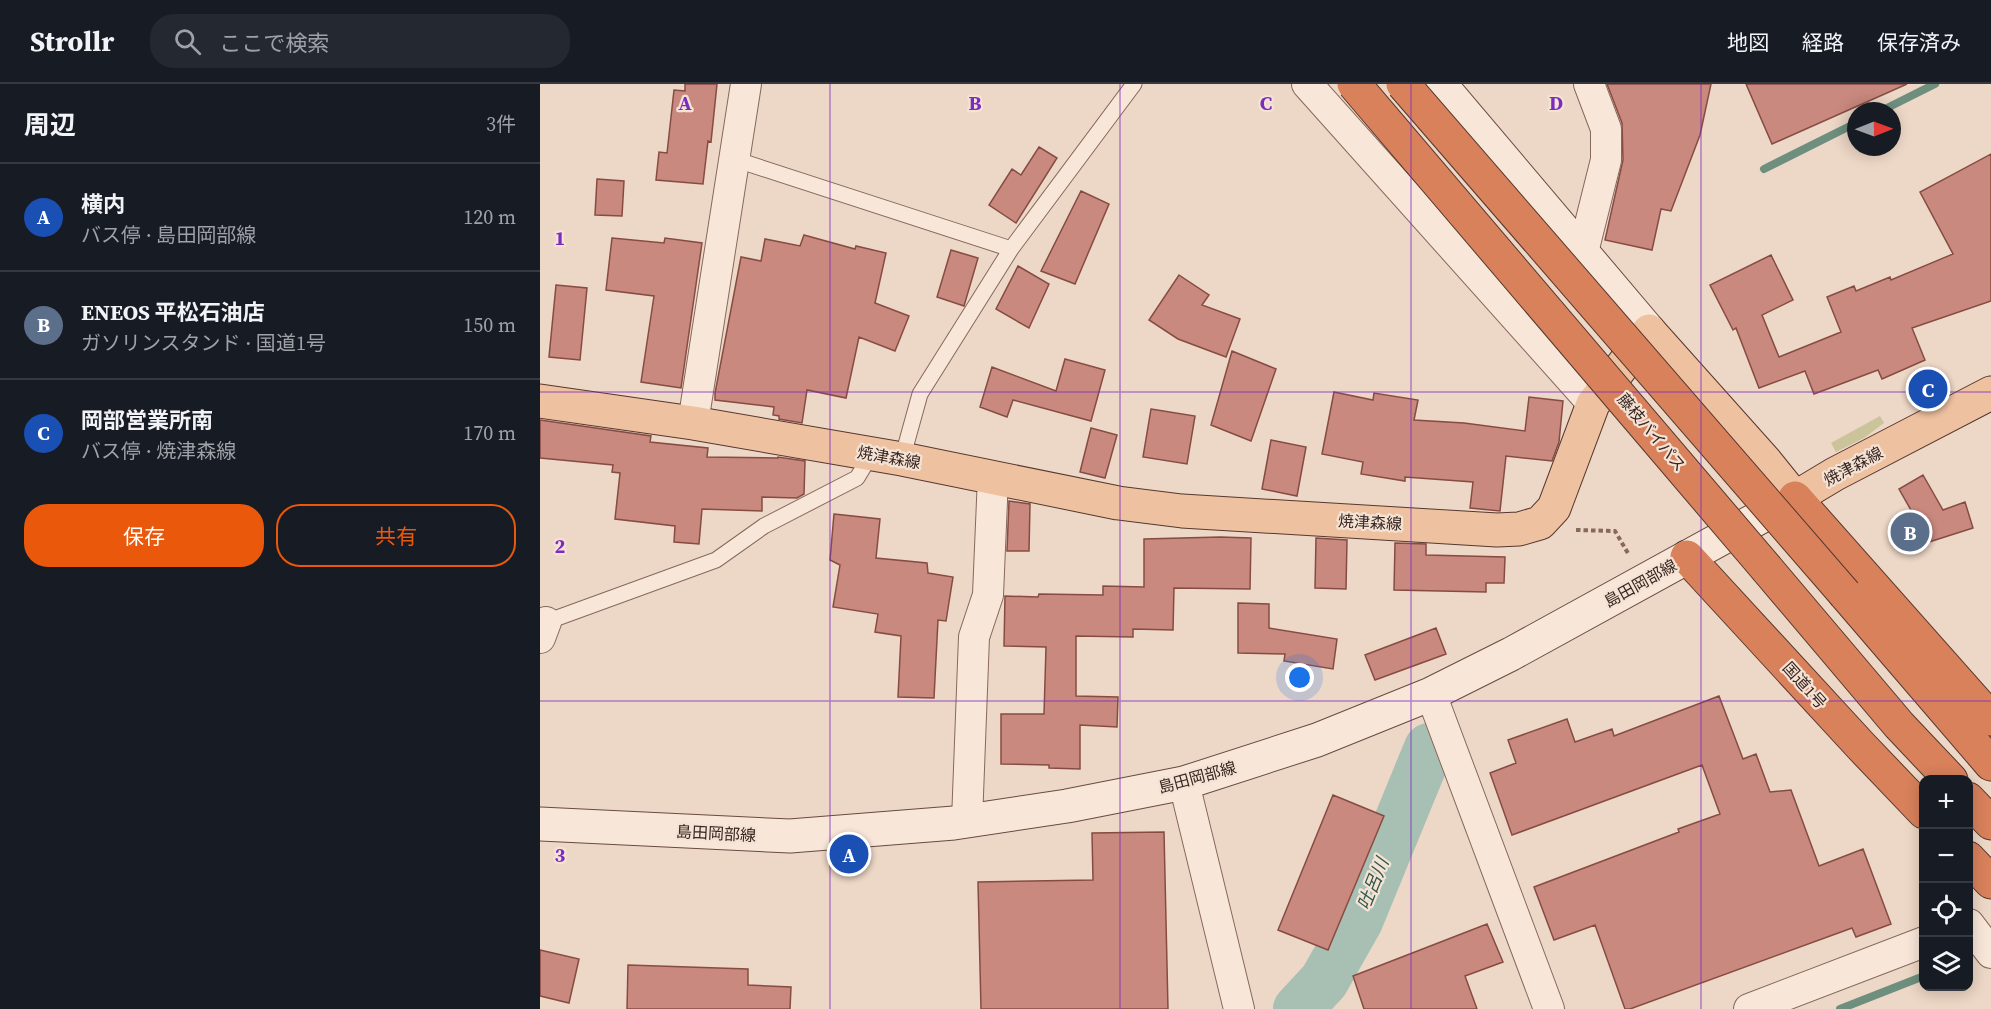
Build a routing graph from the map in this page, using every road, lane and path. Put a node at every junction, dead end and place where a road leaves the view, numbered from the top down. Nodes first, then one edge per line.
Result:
1 (746, 84) edge
2 (1134, 84) edge
3 (1307, 84) edge
4 (1354, 84) edge
5 (1403, 84) edge
6 (1440, 84) edge
7 (1589, 84) edge
8 (734, 159) junction
9 (1011, 249) junction
10 (1582, 252) junction
11 (1649, 331) junction
12 (1991, 393) edge
13 (540, 401) edge
14 (1593, 404) junction
15 (693, 423) junction
16 (887, 456) junction
17 (993, 477) junction
18 (1795, 498) junction
19 (1687, 557) junction
20 (542, 626) edge
21 (1431, 694) junction
22 (1991, 718) edge
23 (1991, 764) edge
24 (1945, 775) edge
25 (1184, 783) junction
26 (1973, 804) edge
27 (1919, 808) edge
28 (967, 821) junction
29 (1991, 823) edge
30 (540, 824) edge
31 (1973, 863) edge
32 (1991, 882) edge
33 (1976, 920) edge
34 (1919, 944) edge
35 (1991, 953) edge
36 (1239, 1009) edge
37 (1549, 1009) edge
38 (1749, 1009) edge

1 - 8 street
2 - 9 lane
3 - 14 street
4 - 24 highway, 藤枝バイパス, bridge
5 - 23 highway, bridge
6 - 10 main road
7 - 10 street
8 - 9 lane
8 - 15 street
9 - 16 lane
10 - 11 main road
11 - 14 main road, 焼津森線
11 - 18 main road
12 - 18 main road, 焼津森線
13 - 15 main road, 焼津森線
14 - 17 main road, 焼津森線
15 - 16 main road, 焼津森線
16 - 17 main road, 焼津森線
16 - 20 lane
17 - 28 street
18 - 19 main road, 島田岡部線
18 - 22 highway
19 - 21 main road, 島田岡部線
19 - 27 highway, 国道1号
21 - 25 main road, 島田岡部線
21 - 37 street
25 - 28 main road, 島田岡部線
25 - 36 street
26 - 29 highway
28 - 30 main road, 島田岡部線
31 - 32 highway
33 - 35 street
34 - 38 street

